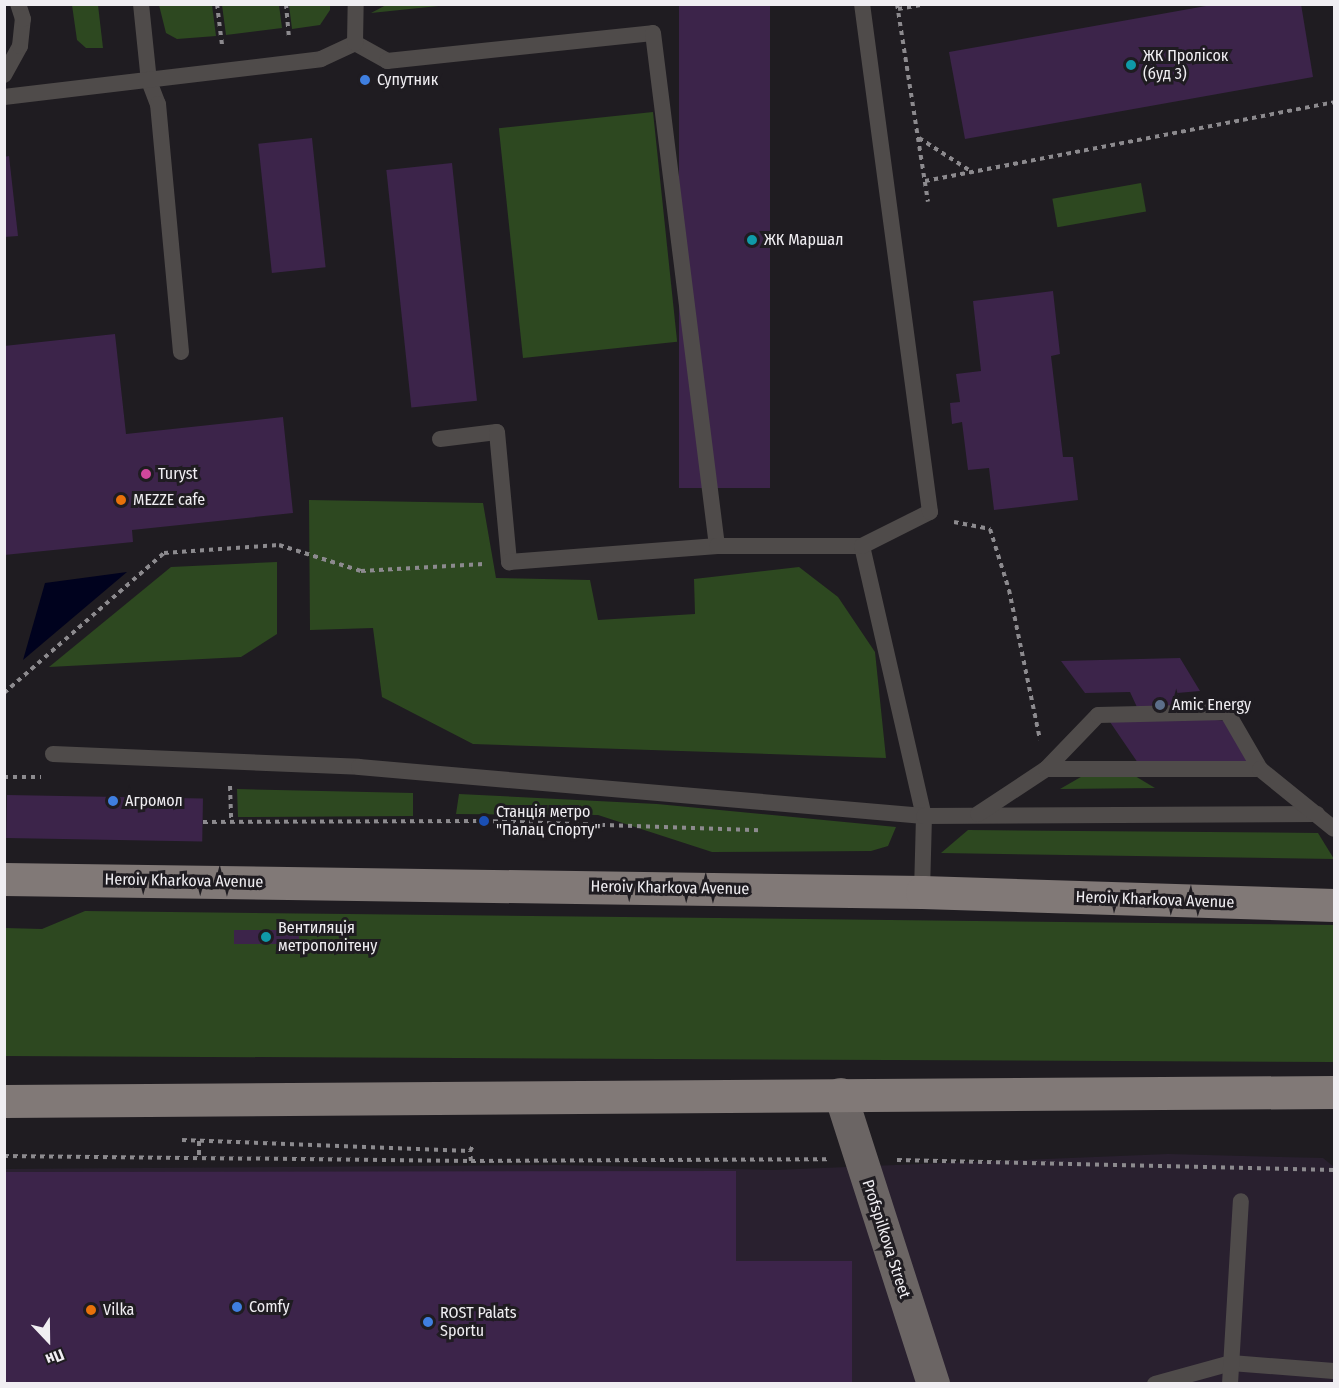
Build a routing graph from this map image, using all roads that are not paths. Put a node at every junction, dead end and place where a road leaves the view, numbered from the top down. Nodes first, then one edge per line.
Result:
1 (18, 4) edge
2 (141, 4) edge
3 (356, 4) edge
4 (862, 4) edge
5 (356, 43) junction
6 (4, 75) edge
7 (149, 81) junction
8 (4, 97) edge
9 (181, 352) dead end
10 (440, 439) dead end
11 (717, 546) junction
12 (862, 546) junction
13 (53, 754) dead end
14 (1046, 769) junction
15 (1260, 769) junction
16 (978, 814) junction
17 (1317, 814) junction
18 (924, 816) junction
19 (1335, 830) edge
20 (4, 879) edge
21 (922, 892) junction
22 (1335, 905) edge
23 (1335, 1092) edge
24 (840, 1094) junction
25 (4, 1101) edge
26 (1241, 1201) dead end
27 (1231, 1363) junction
28 (1335, 1371) edge
29 (933, 1383) edge
30 (1155, 1383) edge
31 (1230, 1383) edge

1 - 6 lane
2 - 7 lane
3 - 5 lane
4 - 12 lane
5 - 7 lane
5 - 11 lane
7 - 8 lane
7 - 9 lane
10 - 11 lane
11 - 12 lane
12 - 18 lane
13 - 18 lane
14 - 15 lane
14 - 15 lane
14 - 16 lane
15 - 17 lane
16 - 17 lane
16 - 18 lane
17 - 19 lane
18 - 21 lane
20 - 21 main road, Heroiv Kharkova Avenue
21 - 22 main road, Heroiv Kharkova Avenue
23 - 24 main road
24 - 25 main road
24 - 29 street, Profspilkova Street
26 - 27 lane
27 - 28 lane
27 - 30 lane
27 - 31 lane

